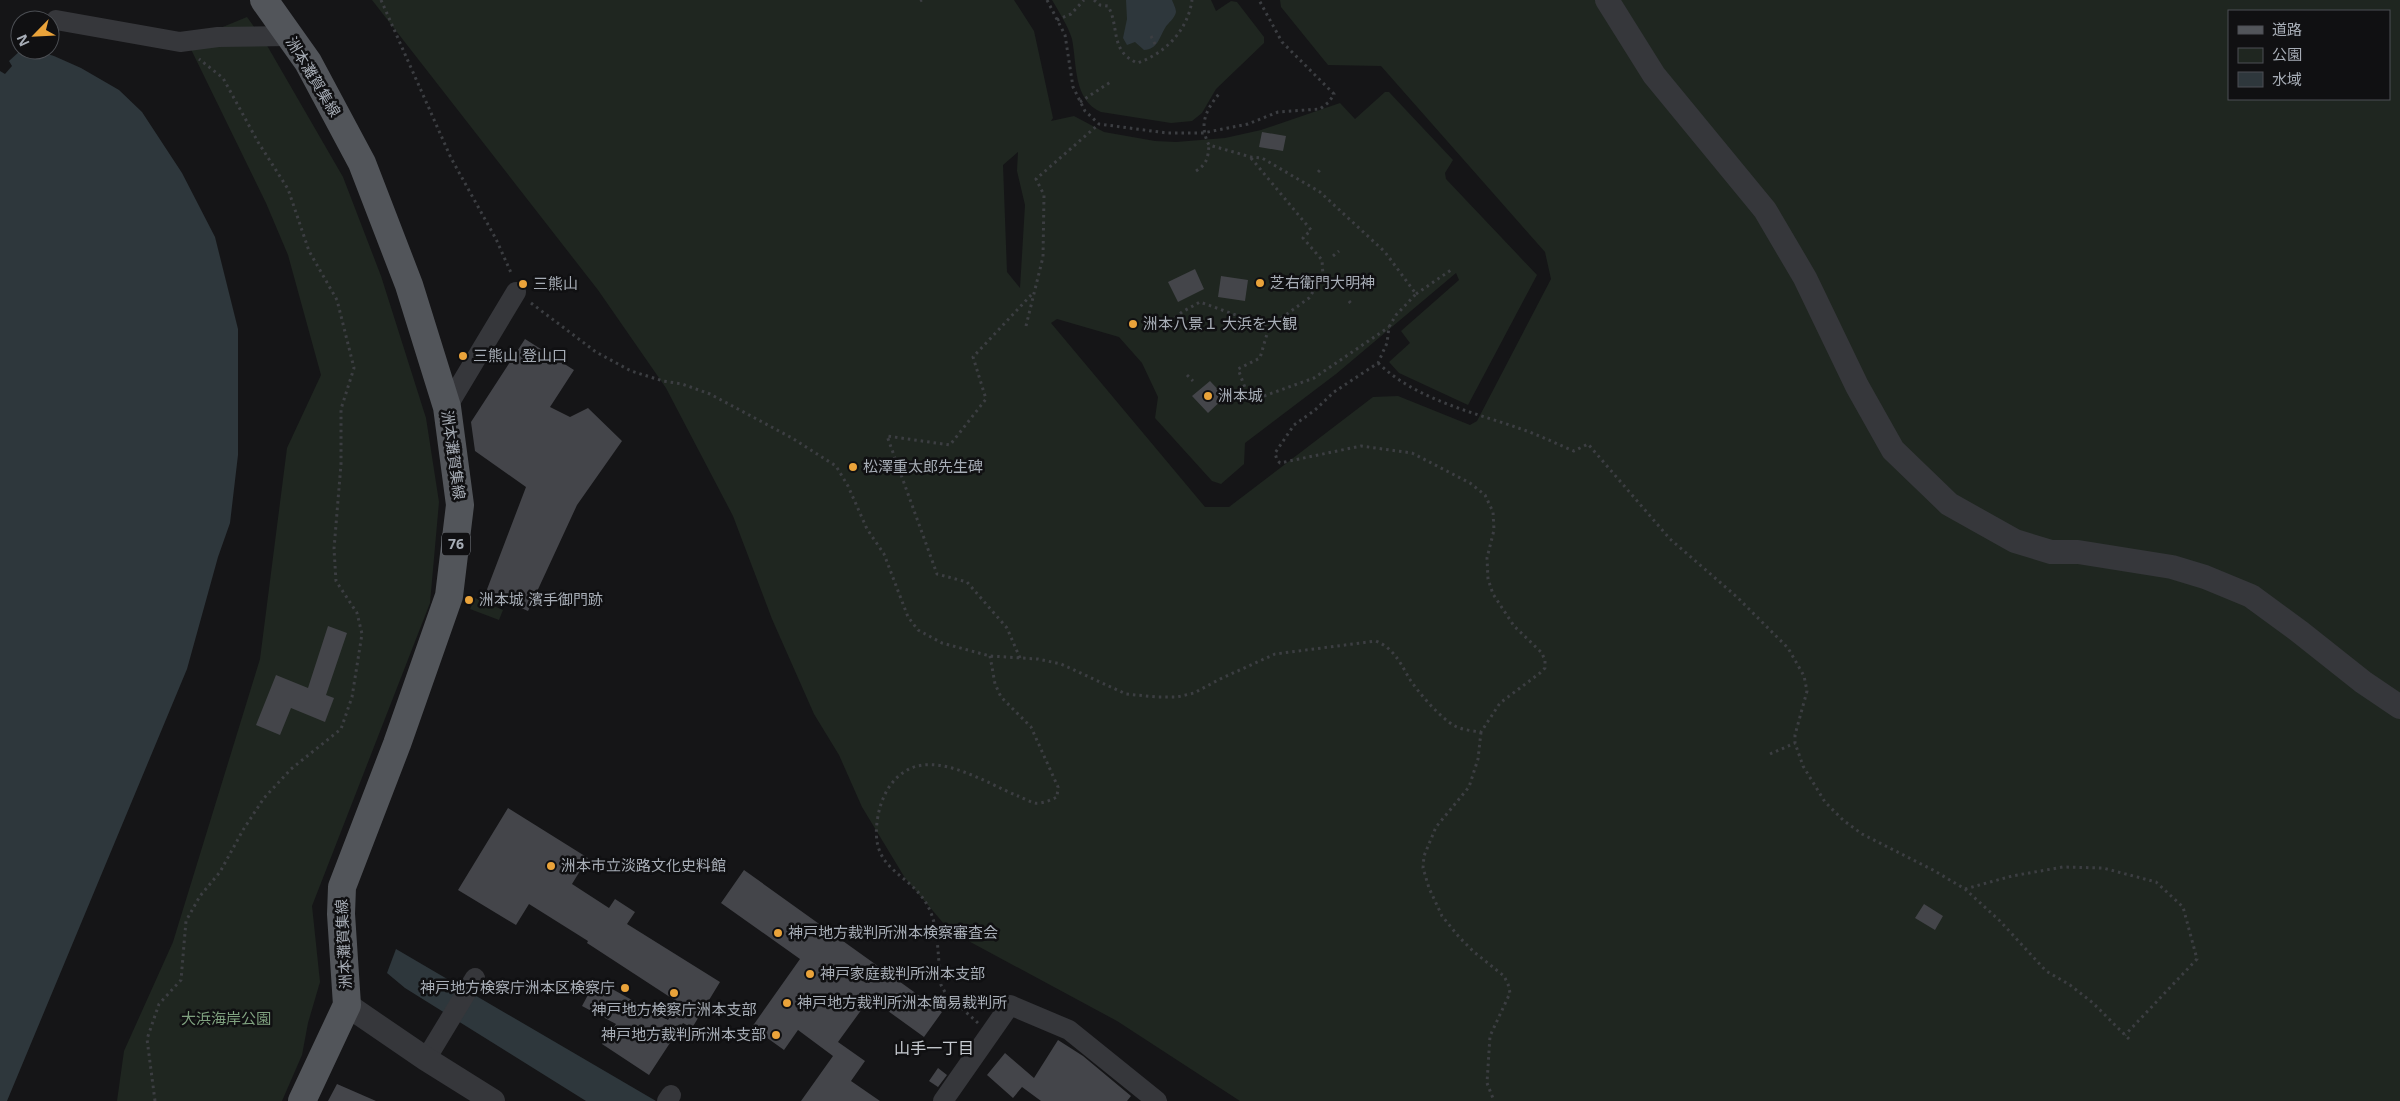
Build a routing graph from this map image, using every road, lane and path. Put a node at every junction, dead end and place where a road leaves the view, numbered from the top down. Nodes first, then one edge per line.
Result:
1 (264, 0) edge
2 (382, 0) edge
3 (1047, 0) edge
4 (1084, 0) edge
5 (1094, 0) edge
6 (1192, 0) edge
7 (1259, 0) edge
8 (1607, 0) edge
9 (1057, 20) junction
10 (60, 21) edge
11 (289, 36) junction
12 (1151, 36) dead end
13 (180, 42) junction
14 (1156, 46) dead end
15 (1112, 81) dead end
16 (1219, 94) dead end
17 (1080, 102) junction
18 (1099, 124) junction
19 (1203, 133) junction
20 (1209, 146) junction
21 (1250, 157) junction
22 (1321, 168) dead end
23 (1196, 171) dead end
24 (1318, 172) dead end
25 (1339, 251) dead end
26 (1333, 256) dead end
27 (1451, 270) dead end
28 (516, 292) junction
29 (1033, 293) junction
30 (1416, 294) junction
31 (1348, 301) dead end
32 (1352, 305) dead end
33 (1026, 326) dead end
34 (1165, 326) dead end
35 (1269, 327) junction
36 (1389, 327) junction
37 (1378, 363) junction
38 (1187, 375) dead end
39 (1193, 381) dead end
40 (446, 407) junction
41 (990, 656) junction
42 (1020, 658) junction
43 (2400, 707) edge
44 (1481, 732) junction
45 (1795, 743) junction
46 (1770, 754) dead end
47 (1965, 890) junction
48 (476, 978) dead end
49 (347, 1004) junction
50 (990, 1034) junction
51 (2125, 1035) junction
52 (2130, 1040) dead end
53 (426, 1059) junction
54 (155, 1101) edge
55 (302, 1101) edge
56 (493, 1101) edge
57 (943, 1101) edge
58 (1157, 1101) edge
59 (1494, 1101) edge

1 - 11 main road, 洲本灘賀集線 / 76
2 - 28 path
3 - 9 path
4 - 9 path
5 - 6 path
7 - 19 path
8 - 43 street
9 - 17 path
10 - 13 street
11 - 13 street
11 - 40 main road, 洲本灘賀集線 / 76
12 - 14 path
13 - 54 path
15 - 17 path
16 - 19 path
17 - 18 path
18 - 19 path
18 - 29 path
19 - 20 path
20 - 21 path
20 - 23 path
21 - 30 path
21 - 35 path
22 - 24 path
25 - 26 path
27 - 30 path
28 - 40 street
28 - 41 path
29 - 33 path
29 - 42 path
30 - 36 path
31 - 32 path
34 - 35 path
35 - 36 path
36 - 37 path
37 - 44 path
37 - 45 path
38 - 39 path
40 - 49 main road, 洲本灘賀集線 / 76
41 - 42 path
41 - 50 path
42 - 44 path
44 - 59 path
45 - 46 path
45 - 47 path
47 - 51 path
47 - 51 path
48 - 53 street
49 - 53 street
49 - 55 main road, 洲本灘賀集線 / 76
50 - 57 street
50 - 58 street
51 - 52 path
53 - 56 street

